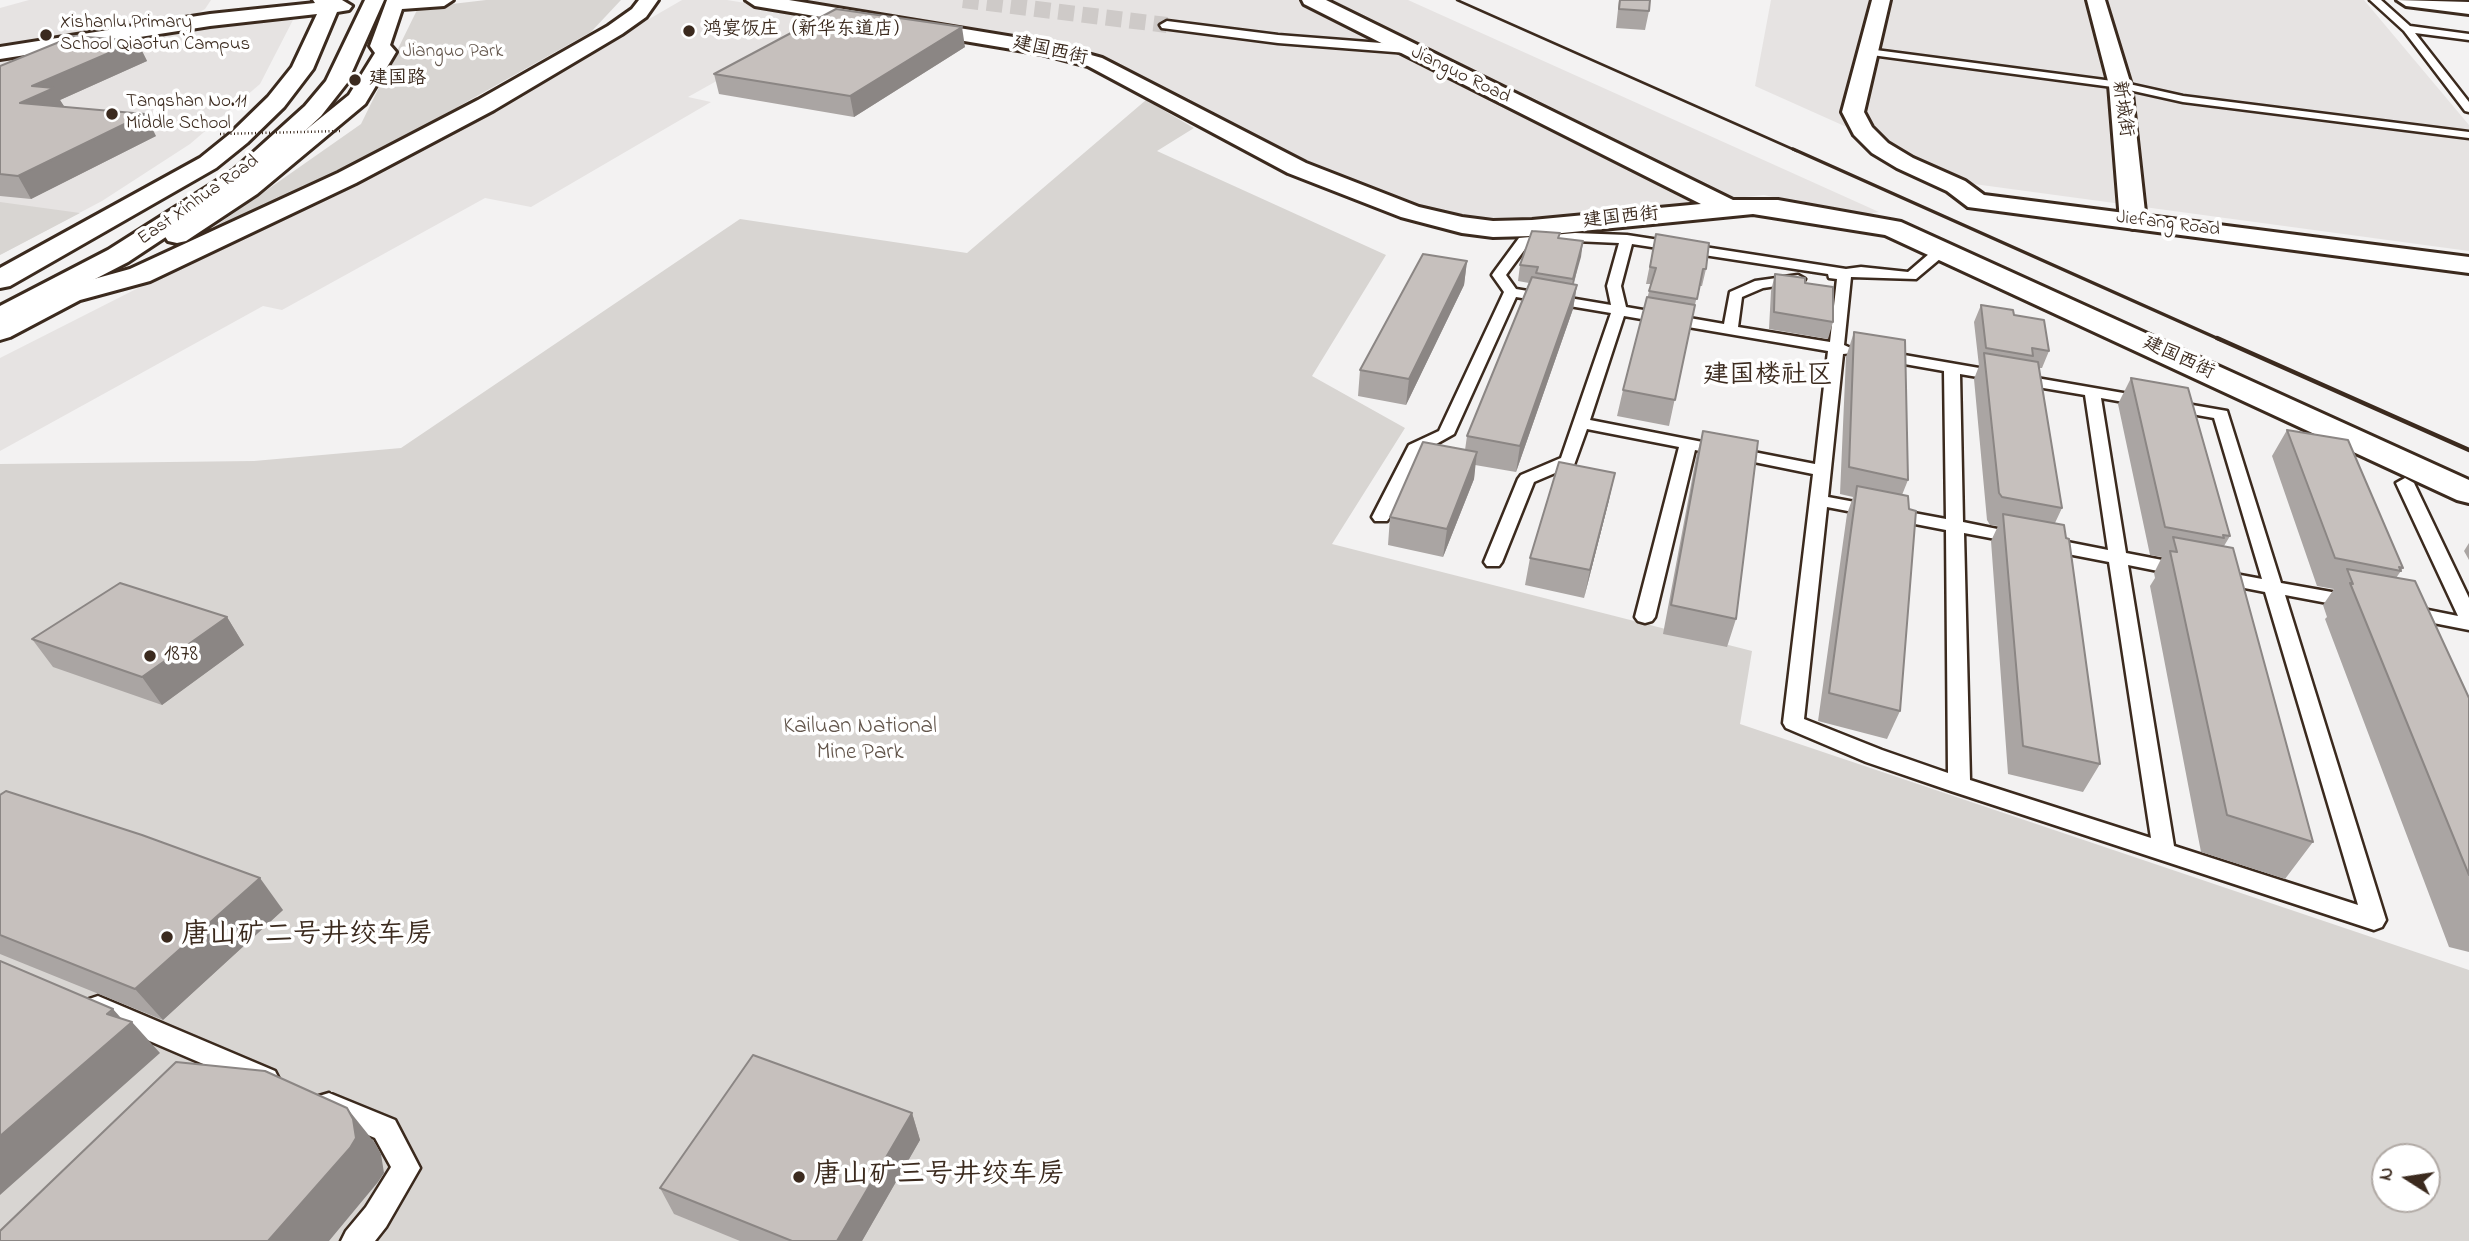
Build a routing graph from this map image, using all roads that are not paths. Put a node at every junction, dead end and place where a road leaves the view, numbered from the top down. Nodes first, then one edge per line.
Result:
1 (222, 0) edge
2 (444, 0) edge
3 (649, 0) edge
4 (755, 0) edge
5 (1311, 0) edge
6 (1881, 0) edge
7 (2096, 0) edge
8 (2375, 0) edge
9 (2406, 0) edge
10 (388, 1) edge
11 (335, 3) edge
12 (2469, 8) edge
13 (210, 20) junction
14 (1167, 25) tunnel mouth
15 (2407, 29) junction
16 (2469, 37) edge
17 (1407, 49) junction
18 (1868, 52) junction
19 (0, 53) edge
20 (2120, 85) junction
21 (2469, 109) edge
22 (2469, 135) edge
23 (1729, 208) junction
24 (2133, 220) junction
25 (1627, 239) junction
26 (1942, 250) junction
27 (2469, 265) edge
28 (1844, 273) junction
29 (0, 280) edge
30 (79, 292) junction
31 (1511, 292) junction
32 (0, 300) edge
33 (35, 300) junction
34 (1619, 310) junction
35 (0, 317) edge
36 (1730, 330) junction
37 (0, 331) edge
38 (1836, 348) junction
39 (1952, 368) junction
40 (2092, 392) junction
41 (1581, 423) junction
42 (1688, 444) junction
43 (1821, 470) junction
44 (2404, 483) dead end
45 (2469, 493) edge
46 (1817, 500) junction
47 (1381, 517) dead end
48 (1955, 526) junction
49 (2117, 557) junction
50 (1493, 562) dead end
51 (2272, 587) junction
52 (1645, 617) dead end
53 (2469, 618) edge
54 (2469, 624) edge
55 (1959, 785) junction
56 (2164, 852) junction
57 (77, 998) edge
58 (356, 1241) edge

1 - 13 street
2 - 10 street
3 - 30 street
4 - 23 street, 建国西街
5 - 17 street
6 - 18 street
7 - 20 street, 新城街
8 - 15 lane
9 - 12 street
10 - 30 street
10 - 33 street, East Xinhua Road
11 - 13 street
11 - 29 street
11 - 32 street, East Xinhua Road
13 - 19 street
14 - 17 street, Jianguo Road
15 - 16 lane
15 - 21 lane
17 - 23 street, Jianguo Road
18 - 20 lane
18 - 24 street, Jiefang Road
20 - 22 lane
20 - 24 street, 新城街
23 - 26 street, 建国西街
24 - 27 street, Jiefang Road
25 - 28 lane
25 - 31 lane
25 - 34 lane
26 - 28 lane
26 - 45 street, 建国西街
28 - 36 lane
28 - 38 lane
30 - 33 street
30 - 37 street
31 - 34 lane
31 - 47 lane
33 - 35 street, East Xinhua Road
34 - 36 lane
34 - 41 lane
36 - 38 lane
38 - 39 lane
38 - 43 lane
39 - 40 lane
39 - 48 lane
40 - 49 lane
40 - 51 lane
41 - 42 lane
41 - 50 lane
42 - 43 lane
42 - 52 lane
43 - 46 lane
44 - 53 lane
46 - 48 lane
46 - 55 lane
48 - 49 lane
48 - 55 lane
49 - 51 lane
49 - 56 lane
51 - 54 lane
51 - 56 lane
55 - 56 lane
57 - 58 lane

